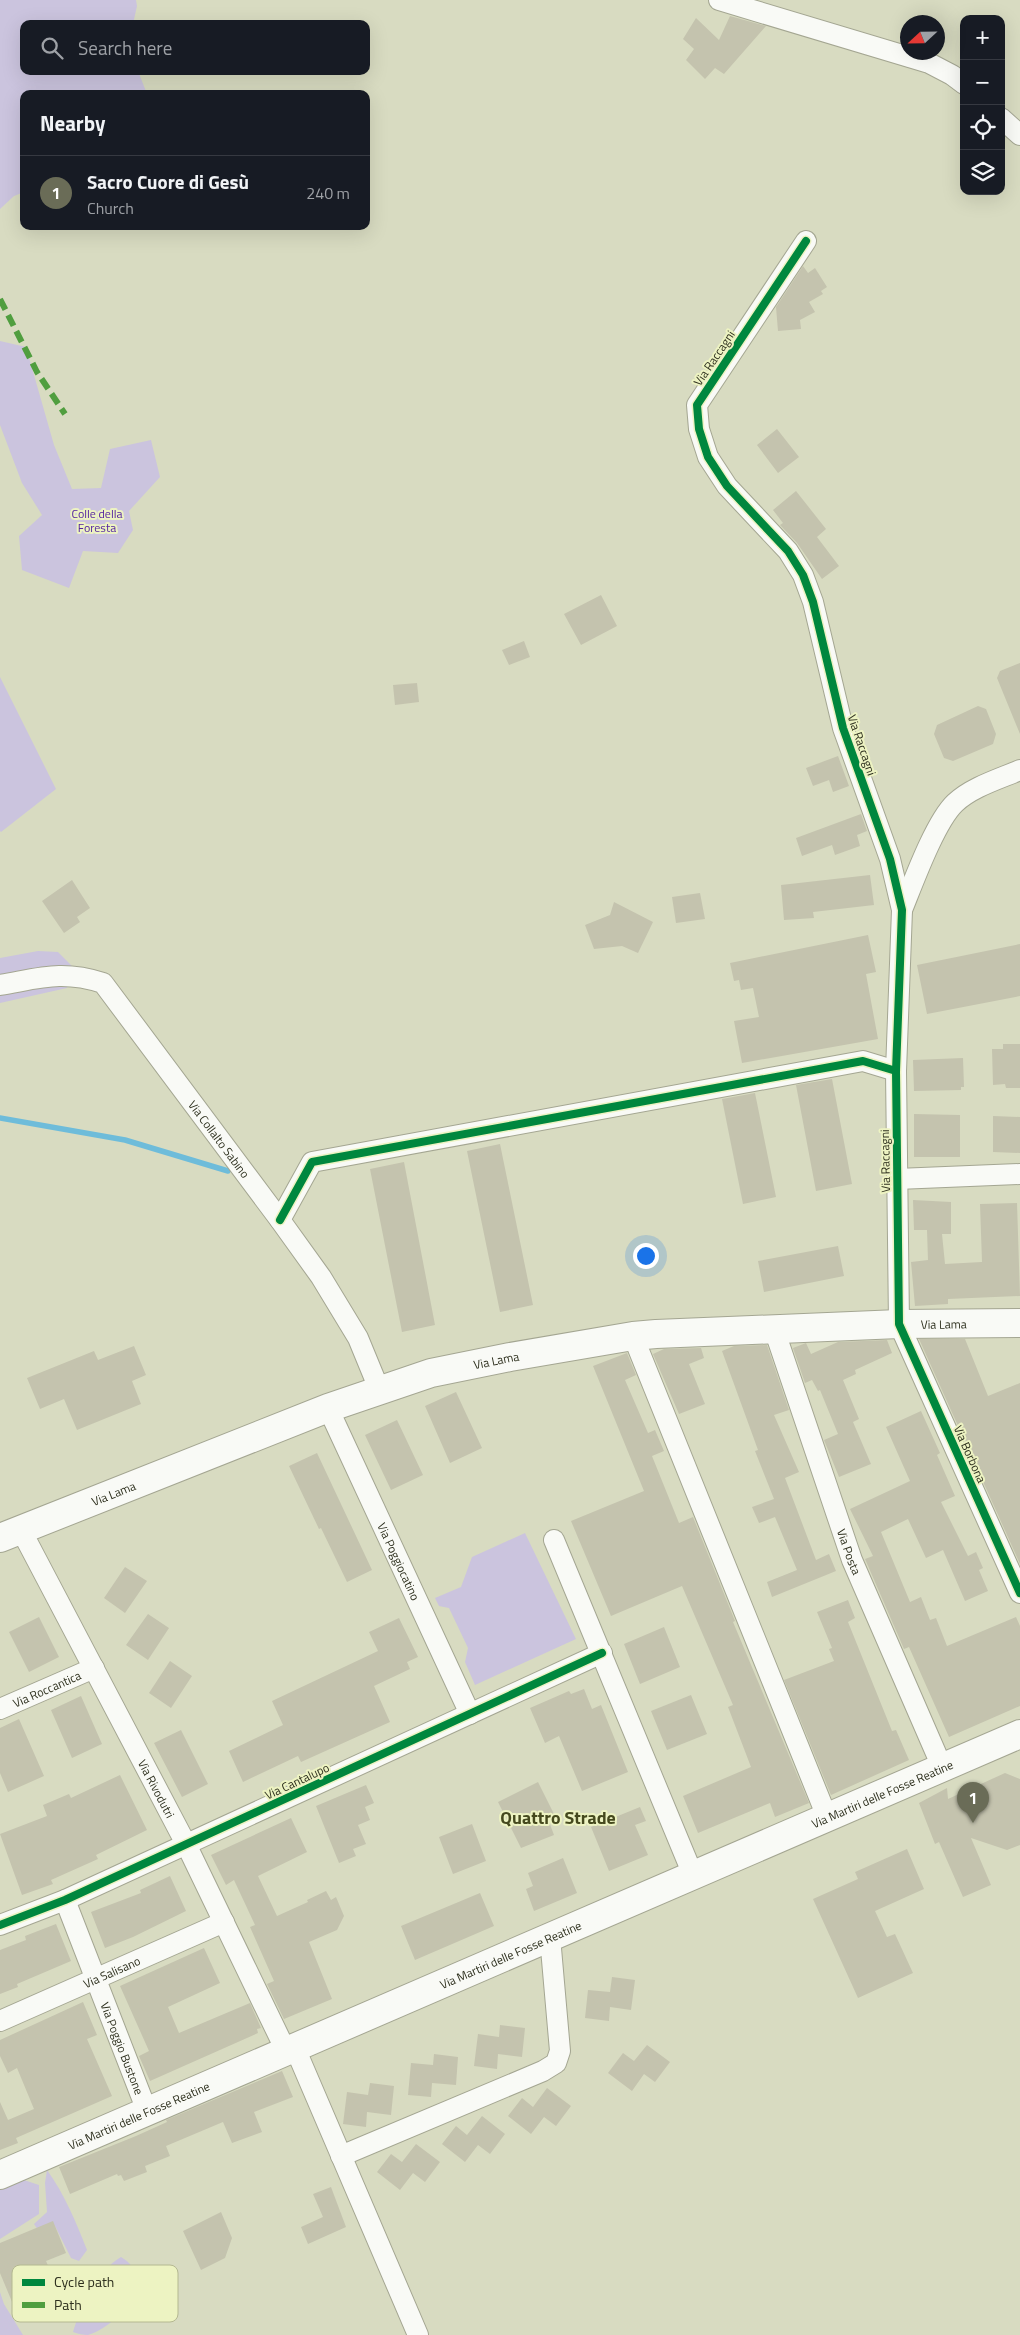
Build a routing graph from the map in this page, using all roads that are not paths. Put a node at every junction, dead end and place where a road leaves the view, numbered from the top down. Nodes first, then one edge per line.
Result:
1 (719, 0) edge
2 (960, 81) edge
3 (1005, 122) edge
4 (1020, 135) edge
5 (806, 241) dead end
6 (1020, 770) edge
7 (902, 910) junction
8 (0, 985) edge
9 (896, 1071) junction
10 (1020, 1174) edge
11 (897, 1179) junction
12 (280, 1220) junction
13 (1020, 1322) edge
14 (899, 1324) junction
15 (774, 1329) junction
16 (633, 1336) junction
17 (379, 1389) junction
18 (328, 1408) junction
19 (10, 1534) edge
20 (554, 1540) dead end
21 (1020, 1593) edge
22 (602, 1653) junction
23 (94, 1668) junction
24 (0, 1709) edge
25 (470, 1714) junction
26 (1020, 1734) edge
27 (942, 1767) junction
28 (827, 1817) junction
29 (186, 1844) junction
30 (693, 1875) junction
31 (65, 1900) junction
32 (224, 1922) junction
33 (0, 1925) edge
34 (550, 1937) junction
35 (96, 1978) junction
36 (0, 2021) edge
37 (290, 2050) junction
38 (148, 2111) junction
39 (341, 2156) junction
40 (0, 2175) edge
41 (418, 2335) edge

1 - 2 street
3 - 4 street
5 - 7 street, Via Raccagni
6 - 7 street
7 - 9 street, Via Raccagni
8 - 12 street, Via Collalto Sabino
9 - 11 street, Via Raccagni
9 - 12 street
10 - 11 street
11 - 14 street, Via Raccagni
12 - 17 street, Via Collalto Sabino
13 - 14 main road, Via Lama
14 - 15 main road, Via Lama
14 - 21 street, Via Borbona
15 - 16 main road, Via Lama
15 - 27 street, Via Posta
16 - 17 main road, Via Lama
16 - 28 street
17 - 18 main road, Via Lama
18 - 19 main road, Via Lama
18 - 25 street, Via Poggiocatino
19 - 23 street, Via Rivodutri
20 - 22 street
22 - 25 street, Via Cantalupo
22 - 30 street
23 - 24 street, Via Roccantica
23 - 29 street, Via Rivodutri
25 - 29 street, Via Cantalupo
26 - 27 main road, Via Martiri delle Fosse Reatine
27 - 28 main road, Via Martiri delle Fosse Reatine
28 - 30 main road, Via Martiri delle Fosse Reatine
29 - 31 street, Via Cantalupo
29 - 32 street, Via Rivodutri
30 - 34 main road, Via Martiri delle Fosse Reatine
31 - 33 street, Via Cantalupo
31 - 35 street, Via Poggio Bustone
32 - 35 street, Via Salisano
32 - 37 street, Via Rivodutri
34 - 37 main road, Via Martiri delle Fosse Reatine
34 - 39 street
35 - 36 street, Via Salisano
35 - 38 street, Via Poggio Bustone
37 - 38 main road, Via Martiri delle Fosse Reatine
37 - 39 street, Via Rivodutri
38 - 40 main road, Via Martiri delle Fosse Reatine
39 - 41 street, Via Rivodutri

